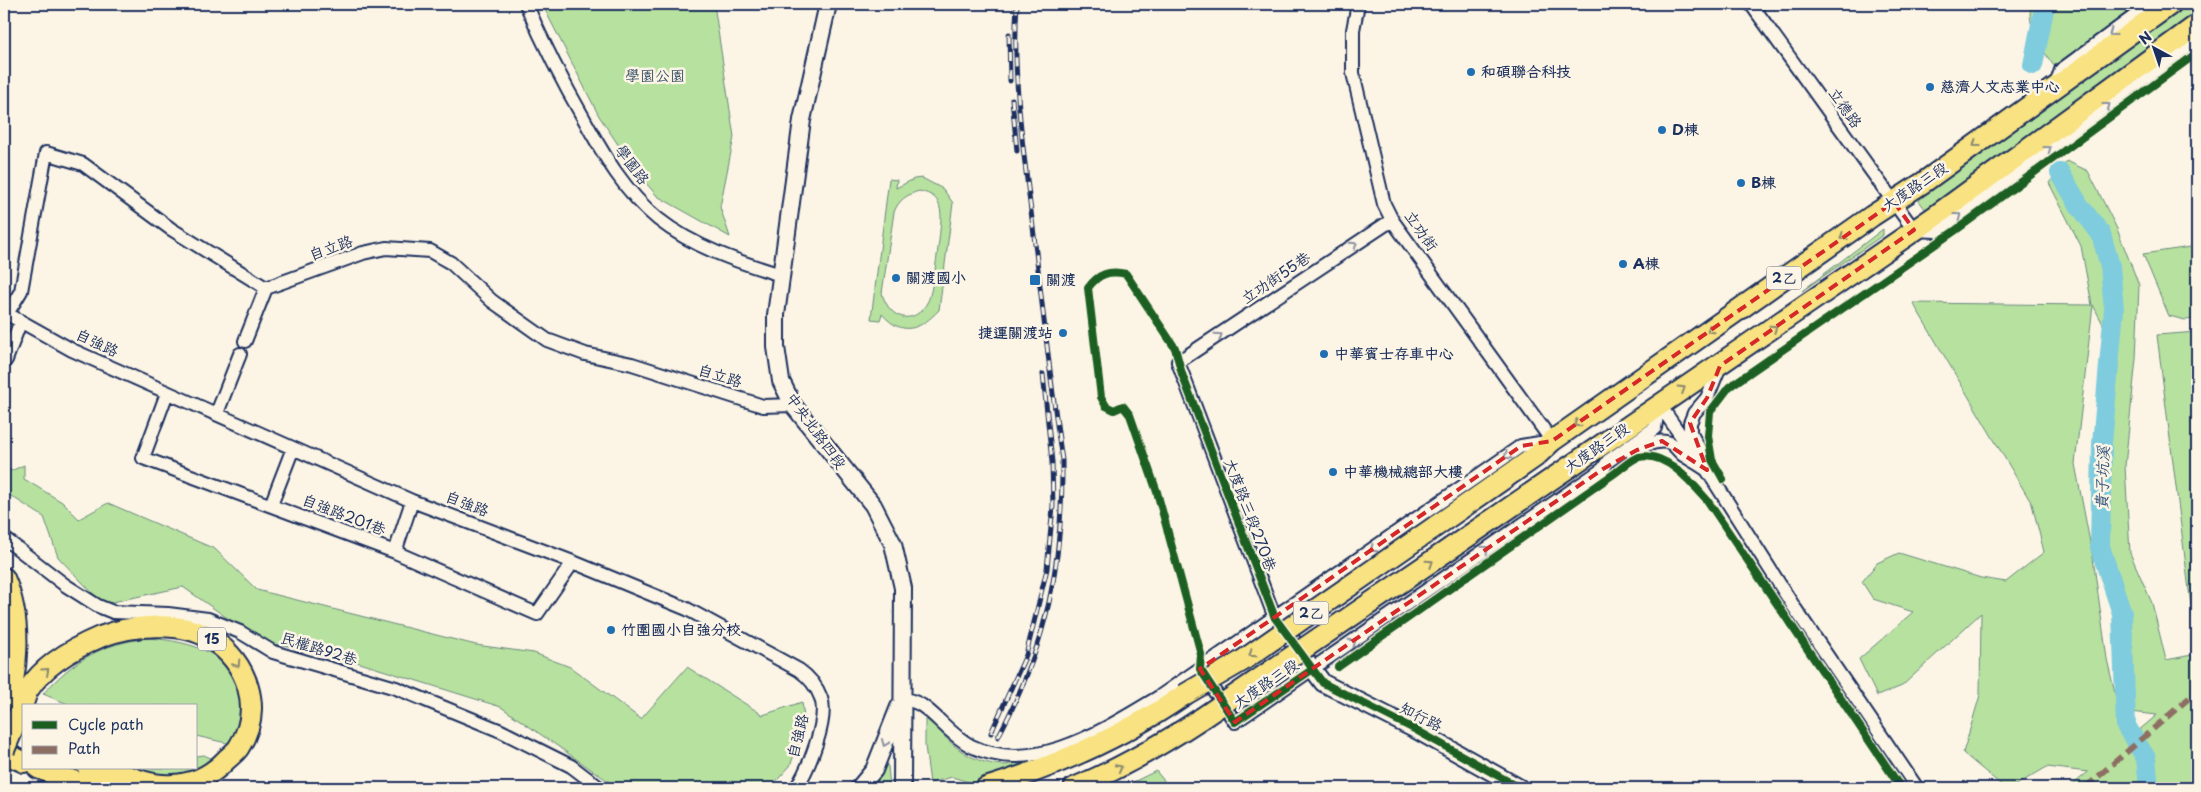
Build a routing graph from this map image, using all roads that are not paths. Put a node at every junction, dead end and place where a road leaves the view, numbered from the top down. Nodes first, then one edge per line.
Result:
1 (526, 4) edge
2 (828, 4) edge
3 (1358, 4) edge
4 (1751, 4) edge
5 (2151, 4) edge
6 (2171, 4) edge
7 (2197, 25) edge
8 (2197, 39) edge
9 (2056, 85) junction
10 (2067, 127) junction
11 (1894, 202) junction
12 (1392, 220) junction
13 (1914, 230) junction
14 (781, 276) junction
15 (266, 288) junction
16 (5, 313) edge
17 (20, 323) junction
18 (245, 341) dead end
19 (240, 354) dead end
20 (6, 360) dead end
21 (1178, 362) joint
22 (1720, 366) junction
23 (167, 393) junction
24 (1659, 404) junction
25 (793, 405) junction
26 (217, 414) junction
27 (1552, 441) junction
28 (293, 448) junction
29 (1693, 459) junction
30 (1602, 469) junction
31 (1707, 470) junction
32 (412, 501) junction
33 (271, 505) junction
34 (4, 538) edge
35 (395, 552) junction
36 (573, 562) junction
37 (4, 578) edge
38 (1275, 618) junction
39 (1200, 669) junction
40 (1313, 670) junction
41 (903, 698) junction
42 (10, 713) edge
43 (4, 731) edge
44 (22, 739) edge
45 (4, 752) edge
46 (22, 761) edge
47 (43, 770) edge
48 (92, 770) edge
49 (112, 770) edge
50 (92, 788) edge
51 (135, 788) edge
52 (600, 788) edge
53 (796, 788) edge
54 (859, 788) edge
55 (902, 788) edge
56 (986, 788) edge
57 (1074, 788) edge
58 (1520, 788) edge
59 (1917, 788) edge

1 - 14 street, 學園路
2 - 14 street, 中央北路四段
3 - 12 street, 立功街
4 - 11 street, 立德路
5 -> 9 street
6 - 9 main road, 2乙
7 - 10 main road, 2乙
10 -> 8 street
9 -> 11 main road, 大度路三段 / 2乙
13 -> 10 main road, 大度路三段 / 2乙
11 - 13 street, 立德路
11 -> 27 main road, 大度路三段 / 2乙
21 -> 12 street, 立功街55巷
12 - 27 street, 立功街
22 -> 13 main road, 大度路三段 / 2乙
14 - 25 street, 中央北路四段
15 - 16 street
15 - 18 street
15 - 25 street, 自立路
16 - 17 street, 自強路
17 - 20 street
17 - 23 street, 自強路
19 - 26 street
21 - 38 street, 大度路三段270巷
24 -> 22 main road, 大度路三段 / 2乙
22 - 31 street
23 - 26 street, 自強路
23 - 33 street, 自強路201巷
24 - 29 street
24 - 30 street
57 -> 24 main road, 大度路三段 / 2乙, bridge
25 - 41 street, 中央北路四段
26 - 28 street, 自強路
27 -> 38 street, 大度路三段
27 -> 56 main road, 大度路三段 / 2乙, bridge
28 - 32 street, 自強路
28 - 33 street
29 - 30 street
29 - 31 street
40 -> 30 street, 大度路三段
31 - 59 street
32 - 35 street
32 - 36 street, 自強路
33 - 35 street, 自強路201巷
34 - 52 street, 民權路92巷
35 - 36 street, 自強路201巷
36 - 53 street, 自強路
37 - 42 main road, 15
38 - 39 street, 大度路三段
38 - 40 street, 大度路三段270巷
39 - 40 street, 大度路三段
39 - 41 street, 大度路三段
40 - 58 street, 知行路
41 -> 54 street
41 - 55 street, 中央北路四段
42 - 45 main road, 15, bridge
42 -> 49 main road, 15
43 - 44 main road
45 - 46 main road
47 - 50 main road
48 - 51 main road

